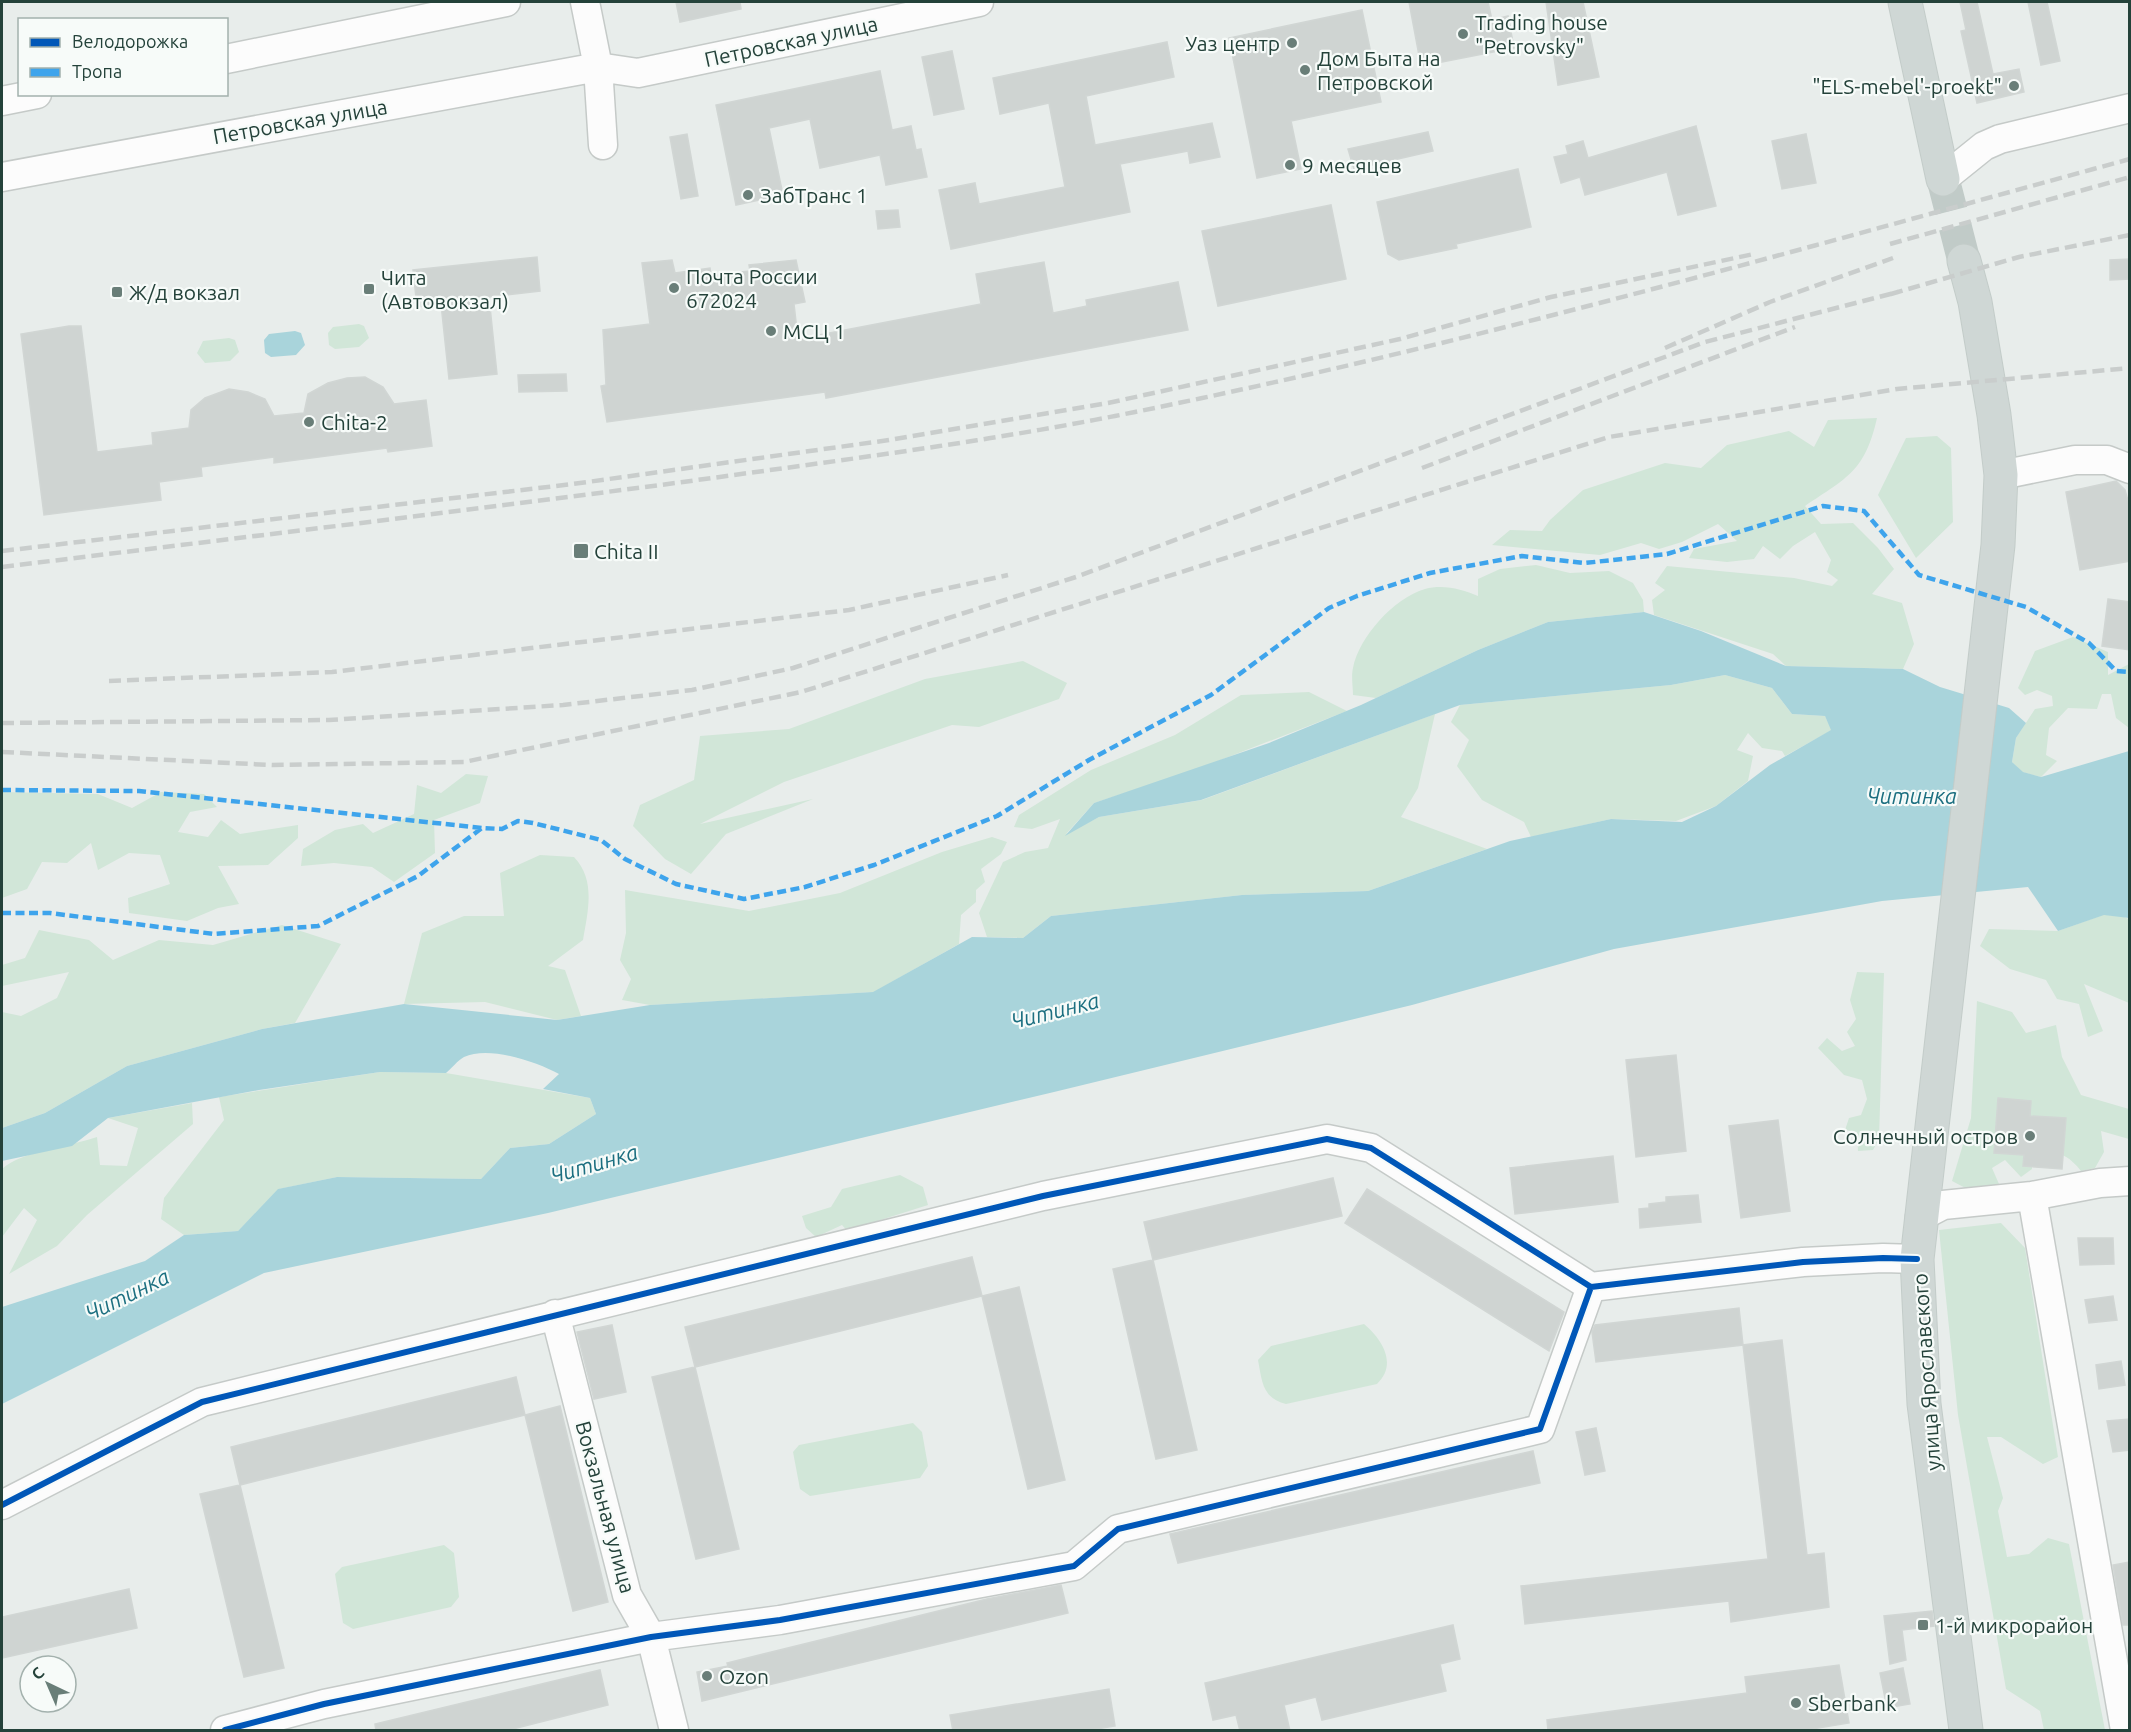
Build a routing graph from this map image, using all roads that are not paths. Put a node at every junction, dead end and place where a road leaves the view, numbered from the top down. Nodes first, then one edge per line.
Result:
1 (506, 2) edge
2 (585, 2) edge
3 (979, 2) edge
4 (1905, 2) edge
5 (228, 59) edge
6 (598, 67) junction
7 (27, 96) edge
8 (2, 101) edge
9 (2130, 108) edge
10 (603, 145) dead end
11 (2, 177) edge
12 (1943, 179) joint
13 (1964, 261) tunnel mouth
14 (2130, 447) edge
15 (2075, 460) junction
16 (2130, 469) edge
17 (2001, 475) junction
18 (2130, 1181) edge
19 (2032, 1196) junction
20 (1920, 1217) junction
21 (1917, 1259) junction
22 (1592, 1287) junction
23 (555, 1314) junction
24 (2, 1505) edge
25 (651, 1637) junction
26 (225, 1731) edge
27 (674, 1731) edge
28 (1966, 1731) edge
29 (2125, 1731) edge

1 - 5 street
2 - 6 street
3 - 6 street, Петровская улица
4 - 12 main road
6 - 10 street
6 - 11 street, Петровская улица
7 - 8 street
9 - 12 street
13 - 17 main road, улица Ярославского
14 - 15 street
15 - 16 street
15 - 17 street
17 - 20 main road, улица Ярославского
18 - 19 street
19 - 20 street
19 - 29 street
20 - 21 main road, улица Ярославского
21 - 22 street
21 - 28 main road, улица Ярославского
22 - 23 street
22 - 25 street
23 - 24 street
23 - 25 street, Вокзальная улица
25 - 26 street
25 - 27 street, Вокзальная улица

